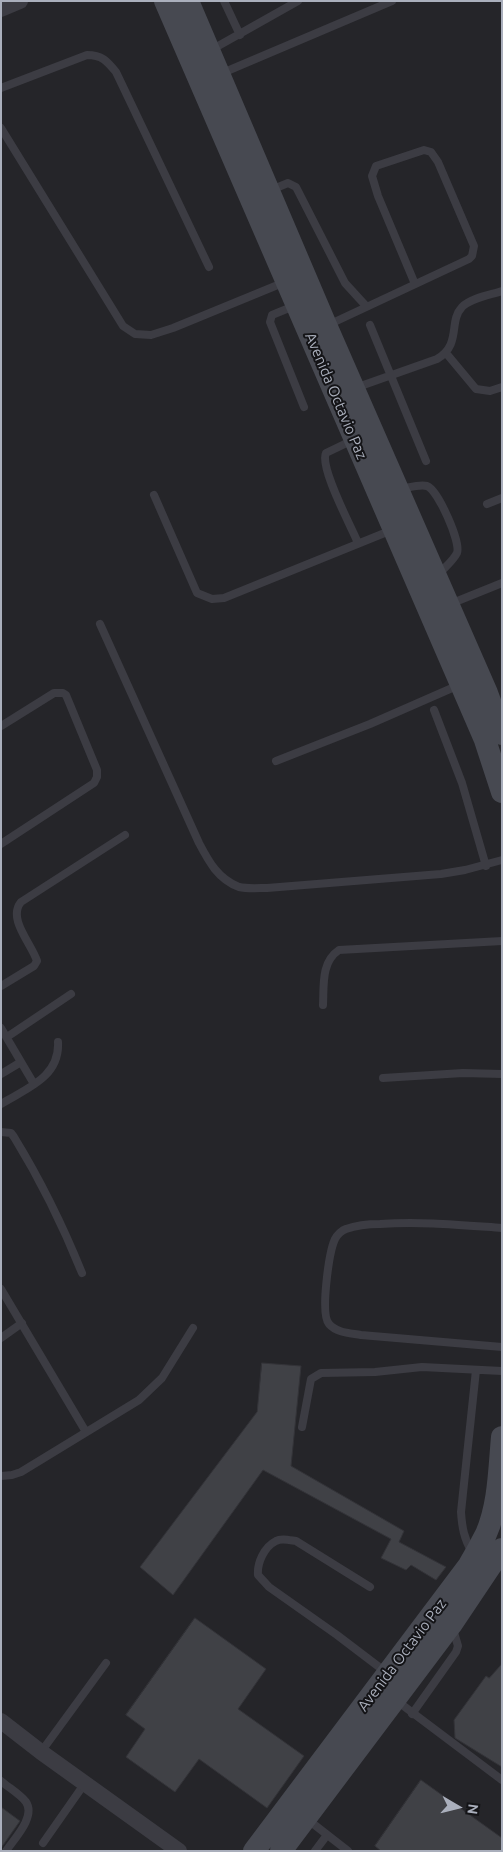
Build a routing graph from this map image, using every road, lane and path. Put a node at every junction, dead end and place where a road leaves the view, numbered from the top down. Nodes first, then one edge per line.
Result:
1 (20, 1) edge
2 (165, 1) edge
3 (188, 1) edge
4 (224, 1) edge
5 (298, 1) edge
6 (392, 1) edge
7 (1, 9) edge
8 (240, 35) junction
9 (209, 51) junction
10 (219, 75) junction
11 (1, 88) edge
12 (1, 128) edge
13 (269, 191) junction
14 (209, 267) dead end
15 (286, 281) junction
16 (415, 284) junction
17 (502, 291) edge
18 (297, 305) junction
19 (366, 306) junction
20 (326, 325) junction
21 (370, 325) dead end
22 (446, 353) junction
23 (391, 376) junction
24 (502, 387) edge
25 (354, 389) junction
26 (304, 407) dead end
27 (355, 439) junction
28 (426, 461) dead end
29 (398, 490) junction
30 (154, 495) dead end
31 (502, 498) edge
32 (488, 504) dead end
33 (394, 529) junction
34 (358, 543) junction
35 (436, 577) junction
36 (502, 583) edge
37 (448, 605) junction
38 (100, 624) dead end
39 (461, 684) junction
40 (434, 710) dead end
41 (1, 726) edge
42 (502, 734) edge
43 (276, 761) dead end
44 (502, 792) edge
45 (125, 835) dead end
46 (1, 844) edge
47 (502, 860) edge
48 (486, 866) junction
49 (502, 941) edge
50 (1, 986) edge
51 (71, 994) dead end
52 (323, 1005) dead end
53 (1, 1028) edge
54 (7, 1038) junction
55 (58, 1042) dead end
56 (21, 1062) junction
57 (1, 1074) edge
58 (502, 1074) edge
59 (383, 1078) dead end
60 (34, 1084) junction
61 (1, 1104) edge
62 (1, 1132) edge
63 (502, 1228) edge
64 (82, 1274) dead end
65 (1, 1288) edge
66 (22, 1323) junction
67 (193, 1328) dead end
68 (1, 1338) edge
69 (502, 1347) edge
70 (476, 1370) junction
71 (502, 1371) edge
72 (302, 1427) dead end
73 (86, 1432) junction
74 (502, 1437) edge
75 (1, 1476) edge
76 (502, 1550) edge
77 (474, 1557) junction
78 (370, 1586) dead end
79 (106, 1664) dead end
80 (389, 1674) junction
81 (403, 1707) junction
82 (1, 1721) edge
83 (41, 1752) junction
84 (502, 1780) edge
85 (1, 1781) edge
86 (85, 1783) junction
87 (306, 1818) junction
88 (327, 1835) junction
89 (43, 1843) dead end
90 (6, 1851) edge
91 (179, 1851) edge
92 (254, 1851) edge
93 (281, 1851) edge
94 (315, 1851) edge
95 (348, 1851) edge

1 - 7 street
2 - 15 street, Avenida Octavio Paz
3 - 9 street, Avenida Octavio Paz
4 - 8 lane
5 - 8 lane
6 - 10 lane
8 - 9 lane
9 - 10 street, Avenida Octavio Paz
10 - 13 street, Avenida Octavio Paz
11 - 14 lane
12 - 15 lane
13 - 19 lane
13 - 20 street, Avenida Octavio Paz
15 - 18 street, Avenida Octavio Paz
16 - 16 lane
16 - 19 lane
17 - 22 lane
18 - 26 lane
18 - 27 street, Avenida Octavio Paz
19 - 20 lane
20 - 25 street, Avenida Octavio Paz
21 - 23 lane
22 - 23 lane
22 - 24 lane
23 - 25 lane
23 - 28 lane
25 - 29 street, Avenida Octavio Paz
27 - 33 street, Avenida Octavio Paz
27 - 34 lane
29 - 35 street, Avenida Octavio Paz
29 - 35 lane
30 - 34 lane
31 - 32 lane
33 - 34 lane
33 - 39 street, Avenida Octavio Paz
35 - 37 street, Avenida Octavio Paz
36 - 37 lane
37 - 42 street, Avenida Octavio Paz
38 - 48 lane
39 - 43 lane
39 - 44 street, Avenida Octavio Paz
40 - 48 lane
41 - 46 lane
45 - 50 lane
47 - 48 lane
49 - 52 lane
51 - 54 lane
53 - 54 lane
54 - 56 lane
55 - 60 lane
56 - 57 lane
56 - 60 lane
58 - 59 lane
60 - 61 lane
62 - 64 lane
63 - 69 lane
65 - 66 lane
66 - 68 lane
66 - 73 lane
67 - 73 lane
70 - 71 lane
70 - 72 lane
70 - 77 lane
73 - 75 lane
74 - 77 street, Avenida Octavio Paz
76 - 81 street, Avenida Octavio Paz
77 - 80 street, Avenida Octavio Paz
78 - 80 lane
79 - 83 lane
80 - 92 street, Avenida Octavio Paz
81 - 84 lane
81 - 87 street, Avenida Octavio Paz
82 - 83 street
83 - 86 street
85 - 90 lane
86 - 89 lane
86 - 91 street
87 - 88 lane
87 - 93 street, Avenida Octavio Paz
88 - 94 lane
88 - 95 lane

